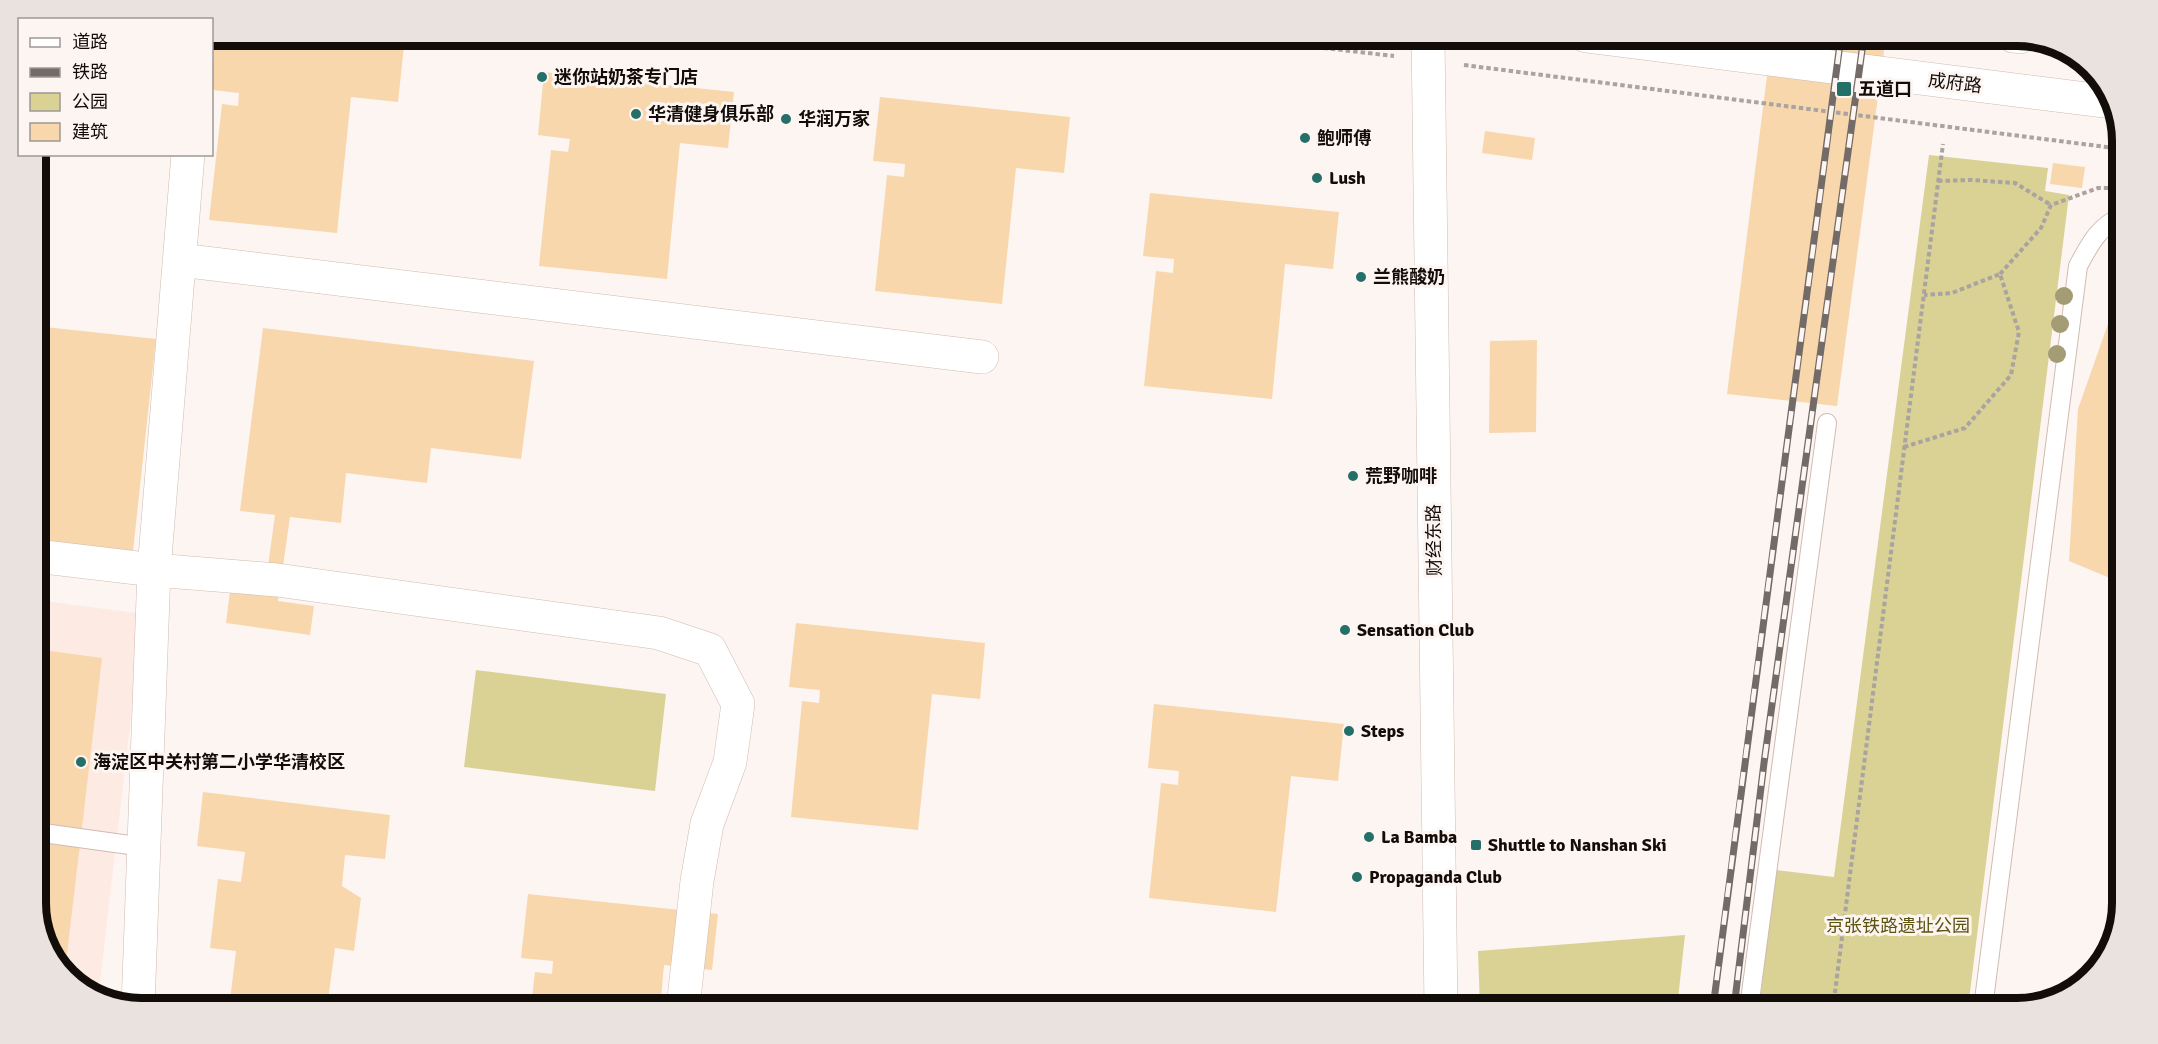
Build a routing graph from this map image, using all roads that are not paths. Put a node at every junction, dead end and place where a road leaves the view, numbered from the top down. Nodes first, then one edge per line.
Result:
1 (1674, 47) edge
2 (1428, 48) edge
3 (2102, 101) edge
4 (188, 156) edge
5 (2111, 222) edge
6 (180, 260) junction
7 (982, 357) dead end
8 (1827, 423) dead end
9 (47, 556) edge
10 (154, 570) junction
11 (47, 834) edge
12 (144, 847) junction
13 (138, 998) edge
14 (684, 998) edge
15 (1441, 998) edge
16 (1750, 998) edge
17 (1984, 998) edge

1 - 3 street, 成府路
2 - 15 street, 财经东路
4 - 6 street
5 - 17 lane
6 - 7 street
6 - 10 street
8 - 16 lane
9 - 10 street
10 - 12 street
10 - 14 street
11 - 12 lane
12 - 13 street

